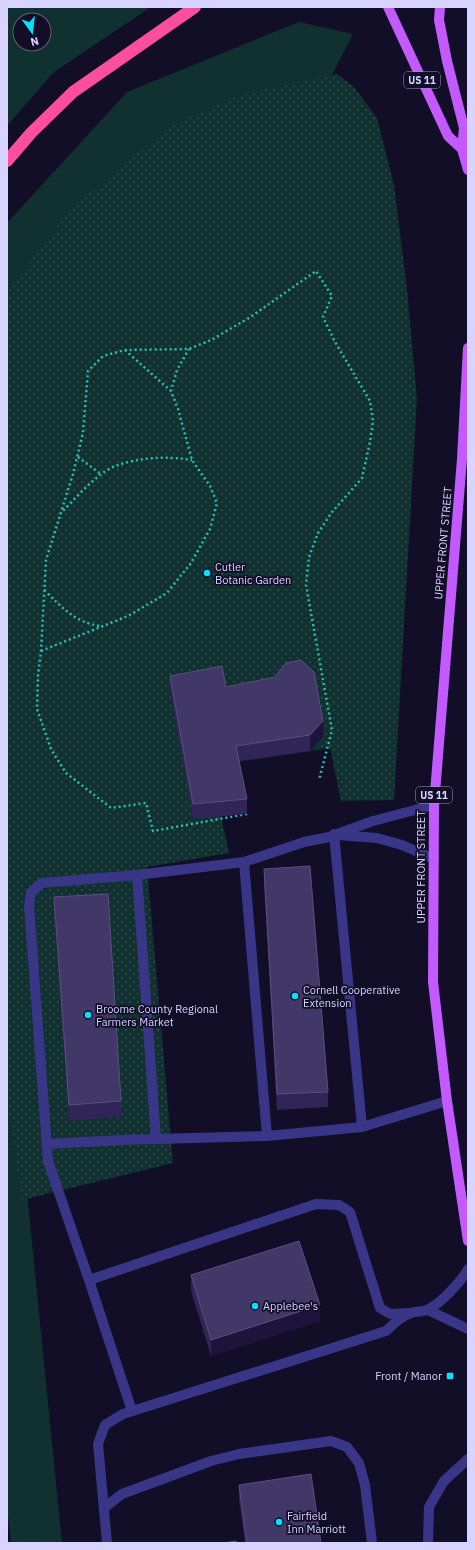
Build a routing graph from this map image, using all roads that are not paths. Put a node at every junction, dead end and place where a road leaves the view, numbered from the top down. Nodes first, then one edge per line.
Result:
1 (195, 7) edge
2 (388, 7) edge
3 (440, 7) edge
4 (462, 149) junction
5 (7, 161) edge
6 (468, 170) edge
7 (468, 348) edge
8 (434, 805) junction
9 (334, 834) junction
10 (434, 859) junction
11 (244, 862) junction
12 (137, 875) junction
13 (447, 1101) junction
14 (362, 1127) junction
15 (267, 1136) junction
16 (156, 1139) junction
17 (47, 1144) junction
18 (468, 1241) edge
19 (468, 1269) edge
20 (89, 1280) junction
21 (428, 1310) junction
22 (410, 1313) junction
23 (468, 1329) edge
24 (132, 1411) junction
25 (468, 1459) edge
26 (104, 1508) junction
27 (107, 1543) edge
28 (372, 1543) edge
29 (428, 1543) edge

1 - 5 highway
2 - 4 main road, US 11
3 - 4 main road, US 11
4 - 6 main road, US 11
7 - 8 main road, UPPER FRONT STREET / US 11
8 - 9 lane
8 - 10 main road, UPPER FRONT STREET / US 11
9 - 10 lane
9 - 11 lane
9 - 14 lane
10 - 13 main road, UPPER FRONT STREET / US 11
11 - 12 lane
11 - 15 lane
12 - 16 lane
12 - 17 lane
13 - 14 lane
13 - 18 main road, UPPER FRONT STREET / US 11
14 - 15 lane
15 - 16 lane
16 - 17 lane
17 - 20 lane
19 - 21 lane
20 - 22 lane
20 - 24 lane
21 - 22 lane
21 - 23 lane
22 - 24 lane
24 - 26 lane
25 - 29 lane
26 - 27 lane
26 - 28 lane

